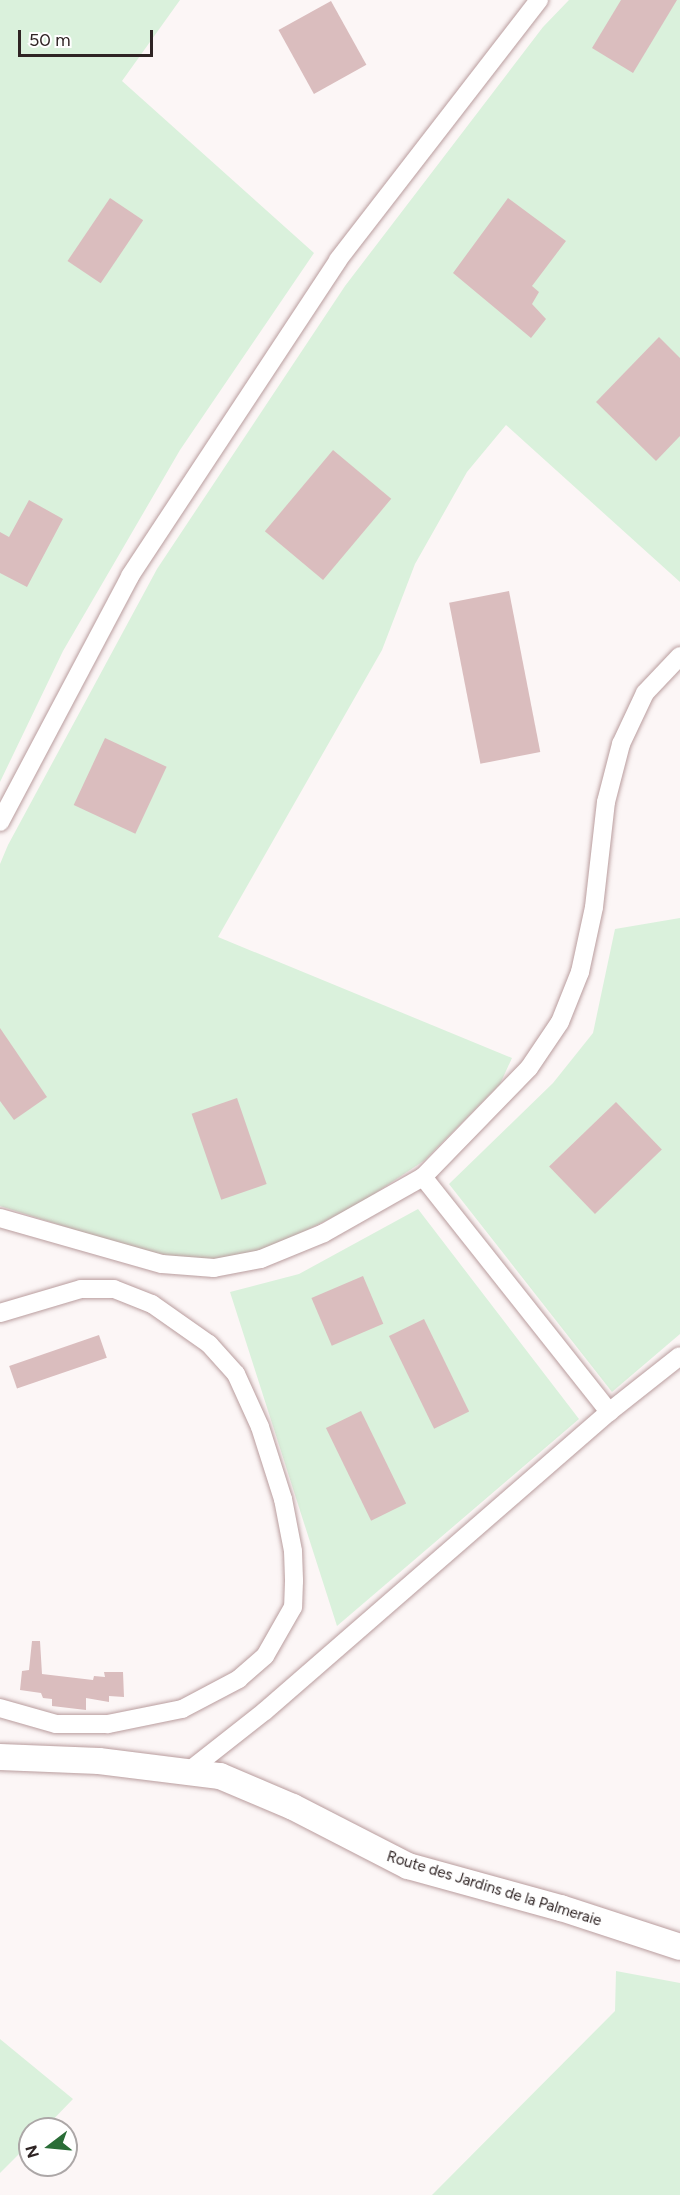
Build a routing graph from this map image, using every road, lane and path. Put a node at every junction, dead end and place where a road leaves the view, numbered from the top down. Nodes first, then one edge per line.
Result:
1 (539, 0) edge
2 (680, 656) edge
3 (0, 822) edge
4 (423, 1177) junction
5 (0, 1218) edge
6 (0, 1313) edge
7 (680, 1356) edge
8 (609, 1412) junction
9 (0, 1708) edge
10 (0, 1757) edge
11 (190, 1770) junction
12 (680, 1947) edge

1 - 3 street
2 - 4 street
4 - 5 street
4 - 8 street
6 - 9 street
7 - 8 street
8 - 11 street
10 - 11 street, Route des Jardins de la Palmeraie
11 - 12 street, Route des Jardins de la Palmeraie

